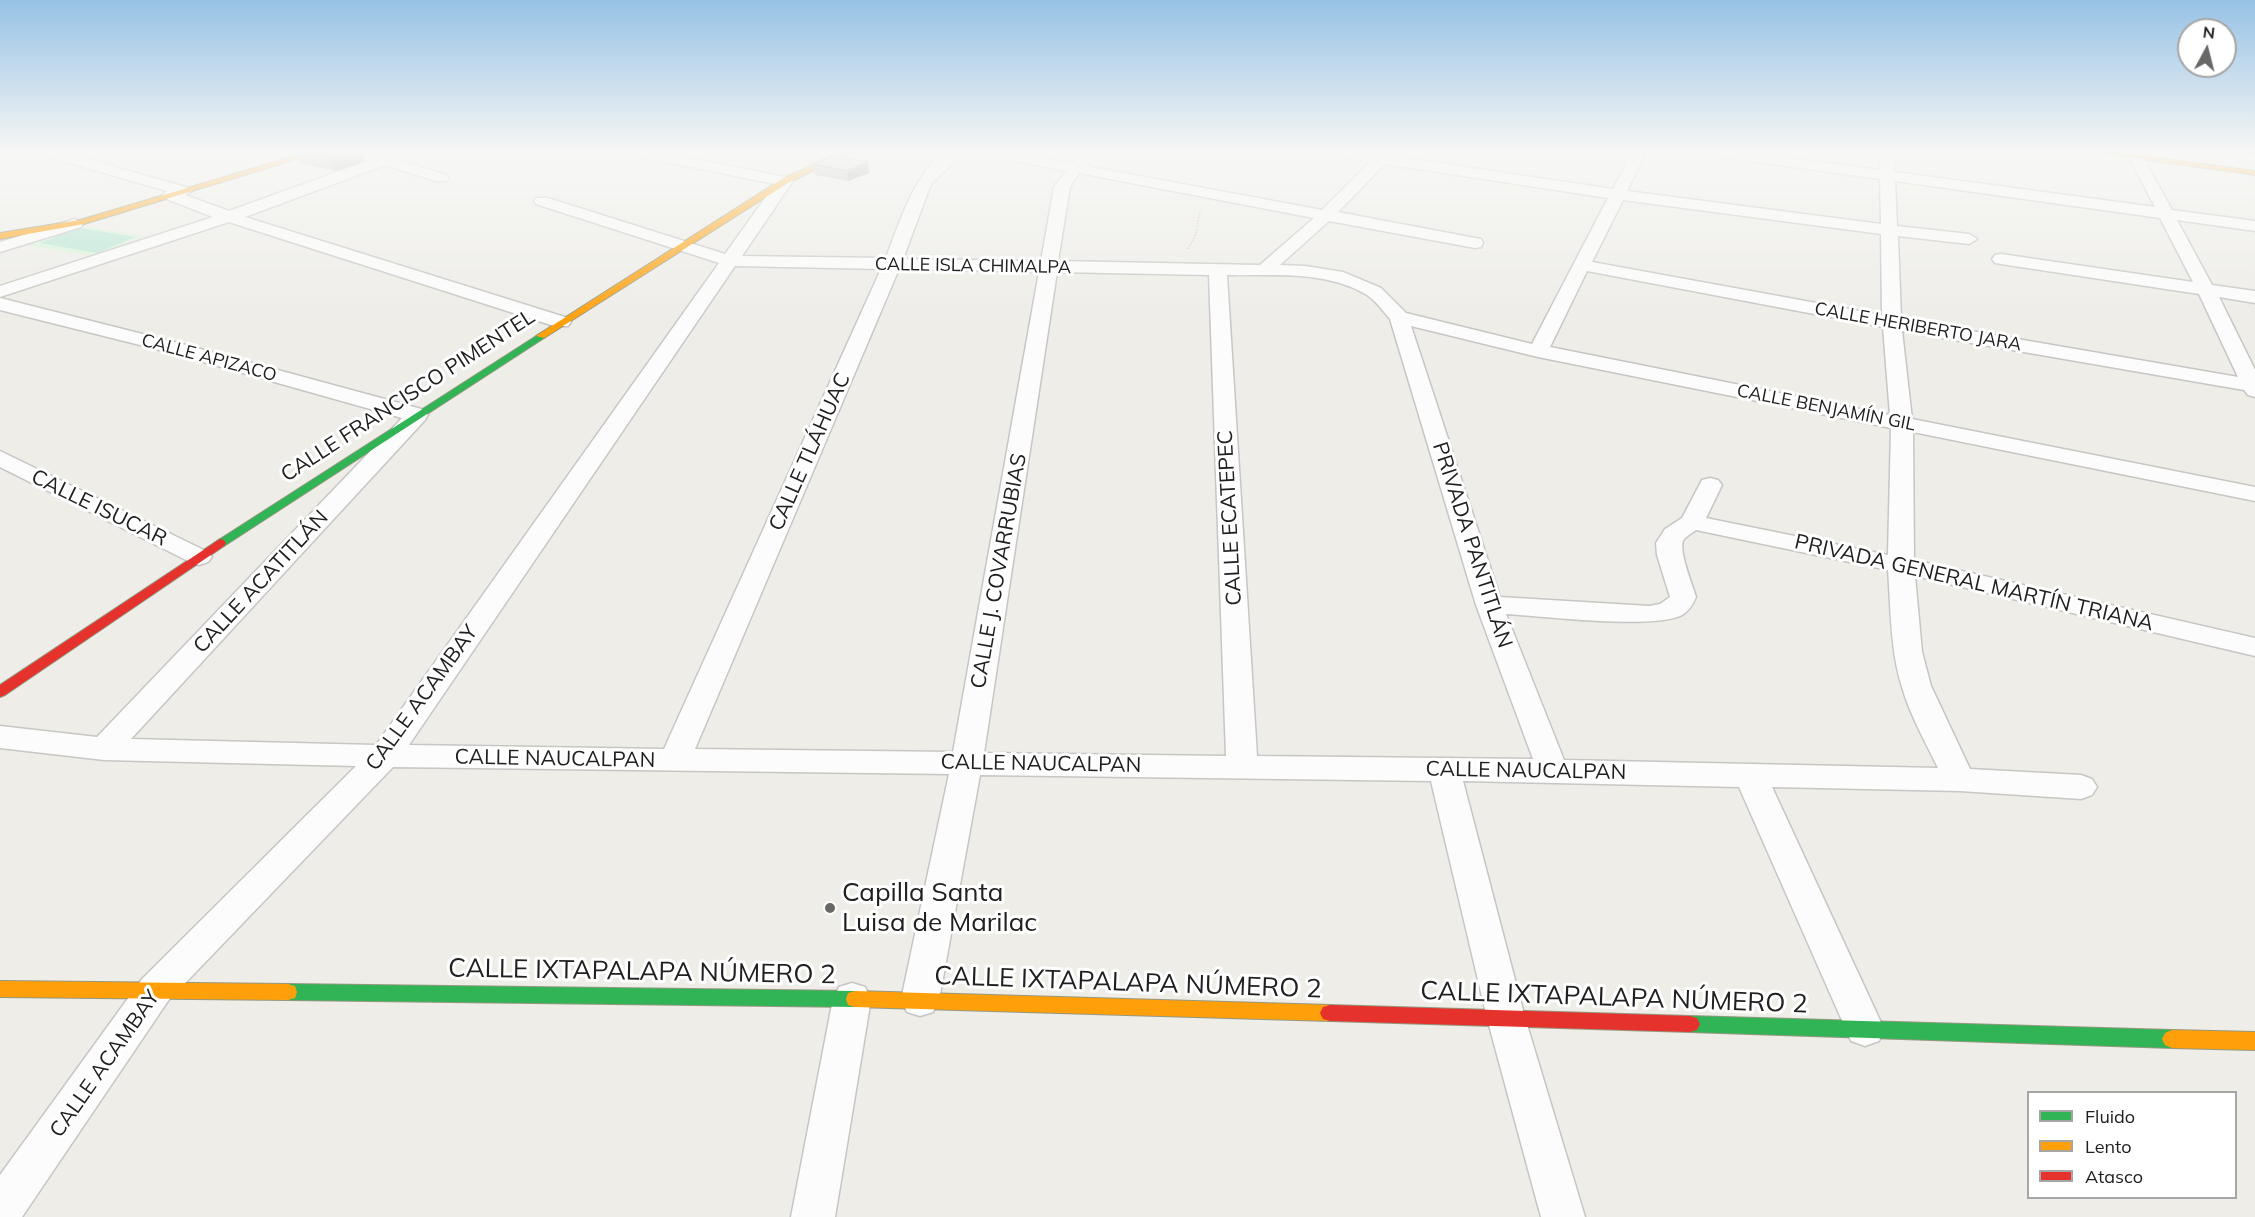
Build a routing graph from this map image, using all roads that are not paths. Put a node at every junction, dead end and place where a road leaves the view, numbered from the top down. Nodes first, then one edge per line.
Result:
1 (125, 209) edge
2 (211, 209) edge
3 (252, 209) edge
4 (565, 209) edge
5 (740, 209) edge
6 (766, 209) edge
7 (914, 209) edge
8 (1059, 209) edge
9 (1289, 209) edge
10 (1332, 209) edge
11 (1609, 209) edge
12 (1721, 209) edge
13 (1889, 209) edge
14 (2128, 209) edge
15 (2163, 209) edge
16 (2166, 214) junction
17 (1325, 216) junction
18 (229, 217) junction
19 (81, 222) junction
20 (2255, 226) edge
21 (1889, 231) junction
22 (0, 236) edge
23 (1970, 239) dead end
24 (1475, 243) dead end
25 (0, 247) edge
26 (679, 247) junction
27 (2001, 259) dead end
28 (729, 261) junction
29 (892, 265) junction
30 (1581, 265) junction
31 (1050, 268) junction
32 (1218, 269) junction
33 (1266, 269) junction
34 (2206, 290) junction
35 (0, 292) edge
36 (2255, 297) edge
37 (0, 304) edge
38 (1399, 317) junction
39 (561, 322) junction
40 (1892, 323) junction
41 (1539, 351) junction
42 (2254, 387) edge
43 (417, 414) junction
44 (1902, 423) junction
45 (0, 458) edge
46 (1710, 485) dead end
47 (2255, 494) edge
48 (1692, 522) junction
49 (199, 557) junction
50 (1901, 565) junction
51 (1489, 605) junction
52 (2255, 647) edge
53 (0, 692) edge
54 (0, 737) edge
55 (104, 749) junction
56 (385, 756) junction
57 (674, 761) junction
58 (967, 763) junction
59 (1242, 767) junction
60 (1444, 770) junction
61 (1553, 771) junction
62 (1750, 776) junction
63 (1960, 780) junction
64 (2082, 787) dead end
65 (0, 988) edge
66 (155, 990) junction
67 (852, 999) junction
68 (920, 1000) junction
69 (1506, 1018) junction
70 (1865, 1029) junction
71 (2255, 1041) edge
72 (0, 1212) edge
73 (813, 1217) edge
74 (1563, 1217) edge

1 - 19 street
2 - 18 street
3 - 18 street
4 - 26 street, CALLE ISLA CHIMALPA
5 - 26 street, CALLE FRANCISCO PIMENTEL
6 - 28 street, CALLE ACAMBAY
7 - 29 street, CALLE TLÁHUAC
8 - 31 street, CALLE J. COVARRUBIAS
9 - 17 street
10 - 17 street
11 - 30 street
12 - 21 street
13 - 21 street
14 - 16 street
15 - 16 street
16 - 20 street
16 - 34 street
17 - 24 street
17 - 33 street
18 - 35 street
18 - 39 street
19 - 22 street
19 - 25 street
21 - 23 street
21 - 40 street
26 - 28 street, CALLE ISLA CHIMALPA
26 - 39 street, CALLE FRANCISCO PIMENTEL
27 - 34 street
28 - 29 street, CALLE ISLA CHIMALPA
28 - 56 street, CALLE ACAMBAY
29 - 31 street, CALLE ISLA CHIMALPA
29 - 57 street, CALLE TLÁHUAC
30 - 40 street, CALLE HERIBERTO JARA
30 - 41 street
31 - 32 street, CALLE ISLA CHIMALPA
31 - 58 street, CALLE J. COVARRUBIAS
32 - 33 street, CALLE ISLA CHIMALPA
32 - 59 street, CALLE ECATEPEC
33 - 38 street, CALLE ISLA CHIMALPA
34 - 36 street
34 - 42 street
37 - 43 street, CALLE APIZACO
38 - 41 street, CALLE BENJAMÍN GIL
38 - 51 street, PRIVADA PANTITLÁN
39 - 43 street, CALLE FRANCISCO PIMENTEL
40 - 42 street, CALLE HERIBERTO JARA
40 - 44 street
41 - 44 street, CALLE BENJAMÍN GIL
43 - 49 street, CALLE FRANCISCO PIMENTEL
43 - 55 street, CALLE ACATITLÁN
44 - 47 street, CALLE BENJAMÍN GIL
44 - 50 street
45 - 49 street, CALLE ISUCAR
46 - 48 street
48 - 50 street, PRIVADA GENERAL MARTÍN TRIANA
48 - 51 street
49 - 53 street, CALLE FRANCISCO PIMENTEL
50 - 52 street, PRIVADA GENERAL MARTÍN TRIANA
50 - 63 street
51 - 61 street, PRIVADA PANTITLÁN
54 - 55 street, CALLE NAUCALPAN
55 - 56 street, CALLE NAUCALPAN
56 - 57 street, CALLE NAUCALPAN
56 - 66 street, CALLE ACAMBAY
57 - 58 street, CALLE NAUCALPAN
58 - 59 street, CALLE NAUCALPAN
58 - 68 street, CALLE J. COVARRUBIAS
59 - 60 street, CALLE NAUCALPAN
60 - 61 street, CALLE NAUCALPAN
60 - 69 street
61 - 62 street, CALLE NAUCALPAN
62 - 63 street, CALLE NAUCALPAN
62 - 70 street
63 - 64 street, CALLE NAUCALPAN
65 - 66 street, CALLE IXTAPALAPA NÚMERO 2
66 - 67 street, CALLE IXTAPALAPA NÚMERO 2
66 - 72 street, CALLE ACAMBAY
67 - 68 street, CALLE IXTAPALAPA NÚMERO 2
67 - 73 street
68 - 69 street, CALLE IXTAPALAPA NÚMERO 2
69 - 70 street, CALLE IXTAPALAPA NÚMERO 2
69 - 74 street
70 - 71 street, CALLE IXTAPALAPA NÚMERO 2

